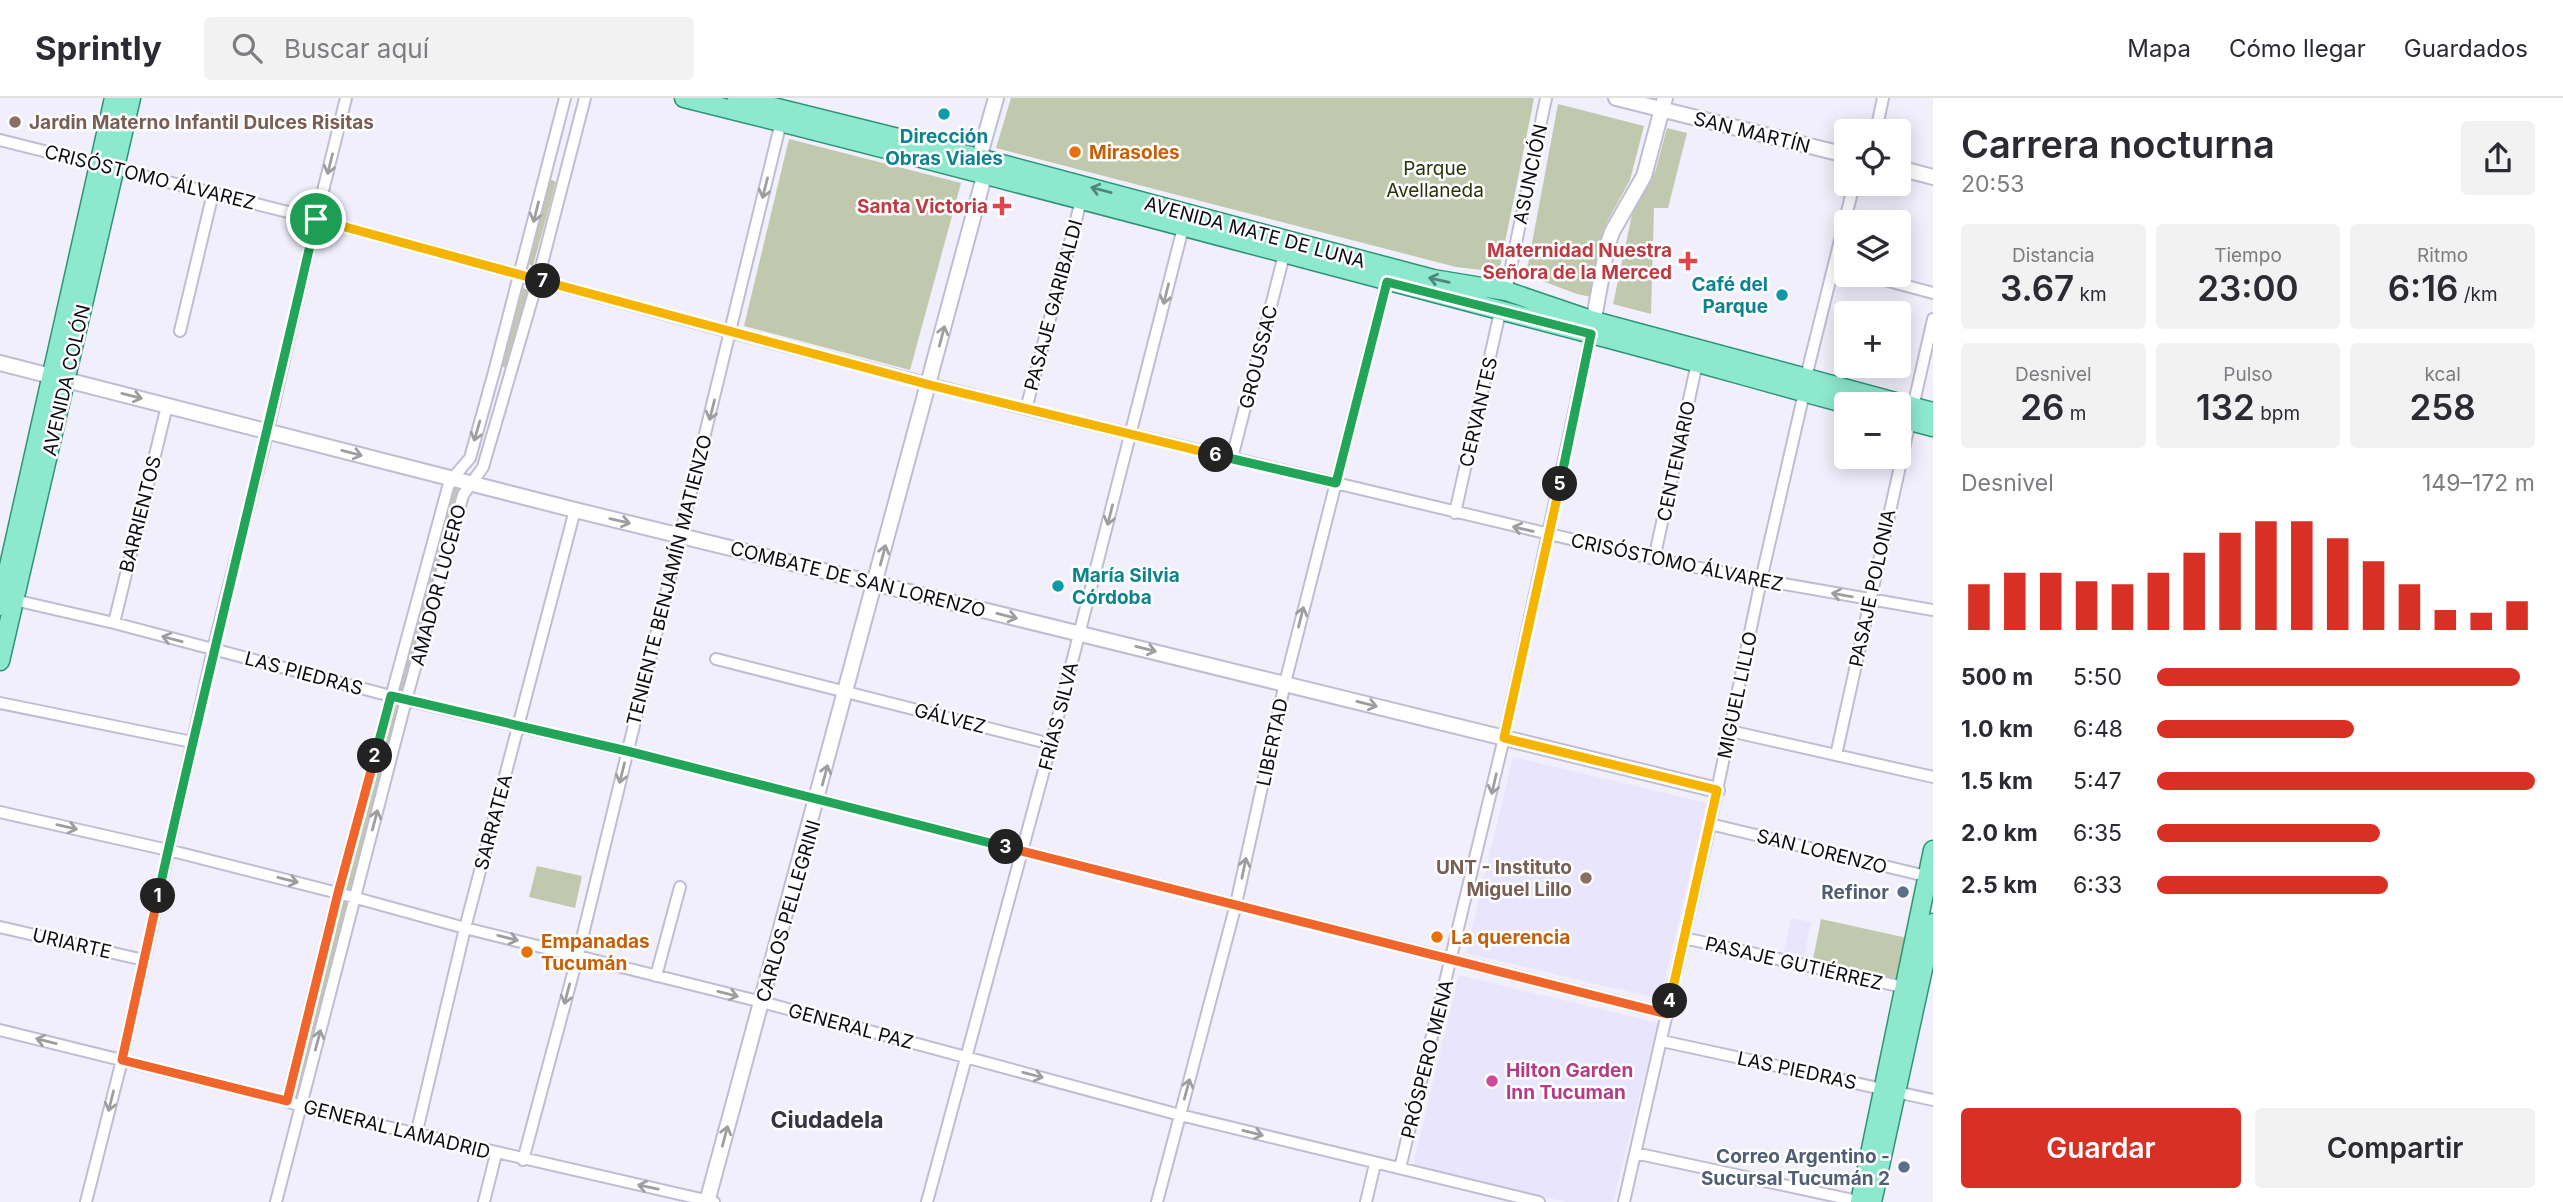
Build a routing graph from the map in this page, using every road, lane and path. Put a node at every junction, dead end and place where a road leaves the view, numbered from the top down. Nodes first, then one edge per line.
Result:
1 (114, 98) edge
2 (131, 98) edge
3 (346, 98) edge
4 (565, 98) edge
5 (585, 98) edge
6 (684, 98) edge
7 (737, 98) edge
8 (996, 98) edge
9 (1546, 98) edge
10 (1616, 98) edge
11 (1883, 98) edge
12 (1663, 104) edge
13 (781, 110) edge
14 (1878, 119) edge
15 (0, 140) edge
16 (1834, 152) edge
17 (982, 165) junction
18 (107, 166) junction
19 (1911, 171) edge
20 (546, 172) junction
21 (565, 177) junction
22 (1933, 177) edge
23 (213, 193) junction
24 (1081, 201) junction
25 (316, 219) junction
26 (1183, 228) junction
27 (1284, 255) junction
28 (1834, 266) edge
29 (520, 274) junction
30 (538, 279) junction
31 (1387, 282) junction
32 (1911, 287) edge
33 (1506, 291) junction
34 (1933, 293) edge
35 (1500, 312) junction
36 (1933, 318) edge
37 (1593, 327) junction
38 (180, 331) dead end
39 (730, 332) junction
40 (0, 363) edge
41 (1697, 363) junction
42 (494, 372) junction
43 (510, 376) junction
44 (58, 378) junction
45 (930, 385) junction
46 (1805, 385) junction
47 (1834, 394) edge
48 (1834, 398) edge
49 (1911, 400) edge
50 (167, 405) junction
51 (1026, 409) junction
52 (1933, 412) edge
53 (1911, 415) edge
54 (1911, 417) edge
55 (1933, 427) edge
56 (268, 430) junction
57 (1131, 434) junction
58 (1232, 458) junction
59 (1896, 469) edge
60 (452, 479) junction
61 (470, 483) junction
62 (1336, 483) junction
63 (575, 510) junction
64 (1455, 513) junction
65 (1549, 535) junction
66 (681, 536) junction
67 (1654, 559) junction
68 (1761, 580) junction
69 (876, 584) junction
70 (1869, 599) junction
71 (4, 600) edge
72 (1933, 610) edge
73 (114, 623) junction
74 (1080, 633) junction
75 (214, 650) junction
76 (716, 659) dead end
77 (0, 662) edge
78 (1284, 683) junction
79 (848, 692) junction
80 (391, 696) junction
81 (406, 701) junction
82 (0, 702) edge
83 (517, 727) junction
84 (1730, 732) junction
85 (1504, 738) junction
86 (192, 742) junction
87 (1051, 744) junction
88 (627, 751) junction
89 (1836, 755) junction
90 (1933, 777) edge
91 (1717, 790) junction
92 (819, 799) junction
93 (0, 812) edge
94 (1710, 824) junction
95 (168, 850) junction
96 (1933, 850) edge
97 (1023, 851) junction
98 (1930, 877) edge
99 (680, 887) dead end
100 (338, 893) junction
101 (355, 898) junction
102 (1236, 904) junction
103 (1933, 923) edge
104 (0, 927) edge
105 (465, 928) junction
106 (1684, 938) junction
107 (578, 955) junction
108 (144, 960) junction
109 (1452, 960) junction
110 (656, 976) junction
111 (1903, 987) junction
112 (762, 1002) junction
113 (1667, 1014) junction
114 (0, 1030) edge
115 (1662, 1041) junction
116 (967, 1057) junction
117 (122, 1060) junction
118 (1889, 1090) junction
119 (1933, 1100) edge
120 (287, 1101) junction
121 (300, 1106) junction
122 (1180, 1115) junction
123 (416, 1135) junction
124 (1635, 1153) junction
125 (496, 1154) junction
126 (523, 1160) junction
127 (1376, 1164) junction
128 (1400, 1168) junction
129 (710, 1201) edge
130 (86, 1202) edge
131 (276, 1202) edge
132 (484, 1202) edge
133 (927, 1202) edge
134 (1157, 1202) edge
135 (1366, 1202) edge
136 (1539, 1202) edge
137 (1624, 1202) edge
138 (1861, 1202) edge
139 (1872, 1202) edge

1 - 18 main road, AVENIDA COLÓN
2 - 18 main road, AVENIDA COLÓN
3 -> 25 street
4 - 20 street, AMADOR LUCERO
5 - 21 street, AMADOR LUCERO
6 - 13 main road, AVENIDA MATE DE LUNA
7 - 13 main road, AVENIDA MATE DE LUNA
8 - 17 street, CARLOS PELLEGRINI
9 - 33 street, ASUNCIÓN
10 - 12 street, SAN MARTÍN
11 - 14 street
12 - 16 street, SAN MARTÍN
12 - 37 street
13 - 17 main road, AVENIDA MATE DE LUNA
13 -> 39 street, TENIENTE BENJAMÍN MATIENZO
15 - 18 street, CRISÓSTOMO ÁLVAREZ
17 - 24 main road, AVENIDA MATE DE LUNA
33 -> 17 main road, AVENIDA MATE DE LUNA
45 -> 17 street, CARLOS PELLEGRINI
18 - 23 street, CRISÓSTOMO ÁLVAREZ
18 - 44 main road, AVENIDA COLÓN
19 - 22 street
20 - 21 street
20 -> 29 street, AMADOR LUCERO
21 - 30 street, AMADOR LUCERO
23 - 25 street, CRISÓSTOMO ÁLVAREZ
23 - 38 street
24 - 26 main road, AVENIDA MATE DE LUNA
24 - 51 street, PASAJE GARIBALDI
25 - 29 street, CRISÓSTOMO ÁLVAREZ
25 - 56 street
26 - 27 main road, AVENIDA MATE DE LUNA
26 -> 57 street, FRÍAS SILVA
27 - 31 main road, AVENIDA MATE DE LUNA
27 - 58 street, GROUSSAC
28 - 46 street, MIGUEL LILLO
29 - 30 street, CRISÓSTOMO ÁLVAREZ
29 - 42 street, AMADOR LUCERO
30 - 39 street, CRISÓSTOMO ÁLVAREZ
30 - 43 street, AMADOR LUCERO
31 - 35 main road, AVENIDA MATE DE LUNA
31 - 62 street, LIBERTAD
32 - 34 street
33 - 37 main road, AVENIDA MATE DE LUNA
35 - 37 main road, AVENIDA MATE DE LUNA
35 - 64 street, CERVANTES
36 - 49 street, PASAJE POLONIA
37 - 41 main road, AVENIDA MATE DE LUNA
37 - 46 main road, AVENIDA MATE DE LUNA
37 - 65 street, PRÓSPERO MENA
39 - 45 street, CRISÓSTOMO ÁLVAREZ
39 -> 66 street, TENIENTE BENJAMÍN MATIENZO
40 - 44 street, COMBATE DE SAN LORENZO
41 - 46 main road, AVENIDA MATE DE LUNA
41 - 67 street, CENTENARIO
42 - 43 street
42 -> 60 street, AMADOR LUCERO
43 - 61 street, AMADOR LUCERO
44 -> 50 street, COMBATE DE SAN LORENZO
44 - 71 main road, AVENIDA COLÓN
45 - 51 street, CRISÓSTOMO ÁLVAREZ
69 -> 45 street, CARLOS PELLEGRINI
46 - 47 main road, AVENIDA MATE DE LUNA
46 - 48 main road, AVENIDA MATE DE LUNA
46 - 68 street, MIGUEL LILLO
50 - 56 street, COMBATE DE SAN LORENZO
50 - 73 street, BARRIENTOS
51 - 57 street, CRISÓSTOMO ÁLVAREZ
52 - 53 main road, AVENIDA MATE DE LUNA
54 - 55 main road, AVENIDA MATE DE LUNA
56 -> 60 street, COMBATE DE SAN LORENZO
56 - 75 street
57 - 58 street, CRISÓSTOMO ÁLVAREZ
57 -> 74 street, FRÍAS SILVA
58 - 62 street, CRISÓSTOMO ÁLVAREZ
59 - 70 street, PASAJE POLONIA
60 - 61 street, COMBATE DE SAN LORENZO
60 - 80 street, AMADOR LUCERO
61 - 63 street, COMBATE DE SAN LORENZO
61 - 81 street, AMADOR LUCERO
62 - 64 street, CRISÓSTOMO ÁLVAREZ
78 -> 62 street, LIBERTAD
63 -> 66 street, COMBATE DE SAN LORENZO
63 - 83 street, SARRATEA
65 -> 64 street, CRISÓSTOMO ÁLVAREZ
65 - 67 street, CRISÓSTOMO ÁLVAREZ
65 - 85 street, PRÓSPERO MENA
66 - 69 street, COMBATE DE SAN LORENZO
66 - 88 street, TENIENTE BENJAMÍN MATIENZO
67 - 68 street, CRISÓSTOMO ÁLVAREZ
70 -> 68 street, CRISÓSTOMO ÁLVAREZ
68 - 84 street, MIGUEL LILLO
69 -> 74 street, COMBATE DE SAN LORENZO
69 - 79 street, CARLOS PELLEGRINI
70 - 72 street, CRISÓSTOMO ÁLVAREZ
70 - 89 street, PASAJE POLONIA
71 - 73 street, LAS PIEDRAS
71 - 77 main road, AVENIDA COLÓN
75 -> 73 street, LAS PIEDRAS
74 -> 78 street, COMBATE DE SAN LORENZO
74 - 87 street, FRÍAS SILVA
75 - 80 street, LAS PIEDRAS
75 - 86 street
76 - 79 street, GÁLVEZ
78 -> 85 street, COMBATE DE SAN LORENZO
102 -> 78 street, LIBERTAD
79 - 87 street, GÁLVEZ
92 -> 79 street, CARLOS PELLEGRINI
80 - 81 street, LAS PIEDRAS
80 - 100 street, AMADOR LUCERO
81 - 83 street, LAS PIEDRAS
101 -> 81 street, AMADOR LUCERO
82 - 86 street
83 - 88 street, LAS PIEDRAS
83 - 105 street, SARRATEA
84 - 89 street
84 - 91 street, MIGUEL LILLO
85 - 91 street, COMBATE DE SAN LORENZO
85 -> 109 street, PRÓSPERO MENA
86 - 95 street
87 - 97 street, FRÍAS SILVA
88 - 92 street, LAS PIEDRAS
88 -> 107 street, TENIENTE BENJAMÍN MATIENZO
89 - 90 street
91 - 94 street, MIGUEL LILLO
92 - 97 street, LAS PIEDRAS
92 - 112 street, CARLOS PELLEGRINI
93 -> 95 street, GENERAL PAZ
94 - 98 street, SAN LORENZO
94 - 106 street, MIGUEL LILLO
95 -> 100 street, GENERAL PAZ
95 - 108 street
96 - 98 main road
97 - 102 street, LAS PIEDRAS
97 - 116 street, FRÍAS SILVA
98 - 111 main road
99 - 110 street
100 - 101 street, GENERAL PAZ
100 - 120 street, AMADOR LUCERO
101 - 105 street, GENERAL PAZ
121 -> 101 street, AMADOR LUCERO
102 - 109 street, LAS PIEDRAS
122 -> 102 street, LIBERTAD
103 - 118 main road
104 - 108 street, URIARTE
105 -> 107 street, GENERAL PAZ
105 - 123 street, SARRATEA
106 - 111 street, PASAJE GUTIÉRREZ
106 - 113 street, MIGUEL LILLO
107 - 110 street, GENERAL PAZ
107 -> 126 street, TENIENTE BENJAMÍN MATIENZO
108 - 117 street
109 - 113 street, LAS PIEDRAS
109 - 128 street, PRÓSPERO MENA
110 -> 112 street, GENERAL PAZ
111 - 118 main road
112 - 116 street, GENERAL PAZ
129 -> 112 street, CARLOS PELLEGRINI
113 - 115 street, MIGUEL LILLO
117 -> 114 street, GENERAL LAMADRID
115 - 118 street, LAS PIEDRAS
115 - 124 street, MIGUEL LILLO
116 -> 122 street, GENERAL PAZ
116 - 133 street, FRÍAS SILVA
117 - 120 street, GENERAL LAMADRID
117 -> 130 street
118 - 119 street, LAS PIEDRAS
118 - 138 main road
118 - 139 main road
120 - 121 street, GENERAL LAMADRID
121 - 123 street, GENERAL LAMADRID
121 - 131 street, AMADOR LUCERO
122 -> 127 street, GENERAL PAZ
122 - 134 street, LIBERTAD
123 - 125 street, GENERAL LAMADRID
124 - 137 street, MIGUEL LILLO
124 - 138 street
125 - 126 street, GENERAL LAMADRID
125 - 132 street
129 -> 126 street, GENERAL LAMADRID
127 - 128 street, GENERAL PAZ
127 - 135 street
128 - 136 street, GENERAL PAZ

